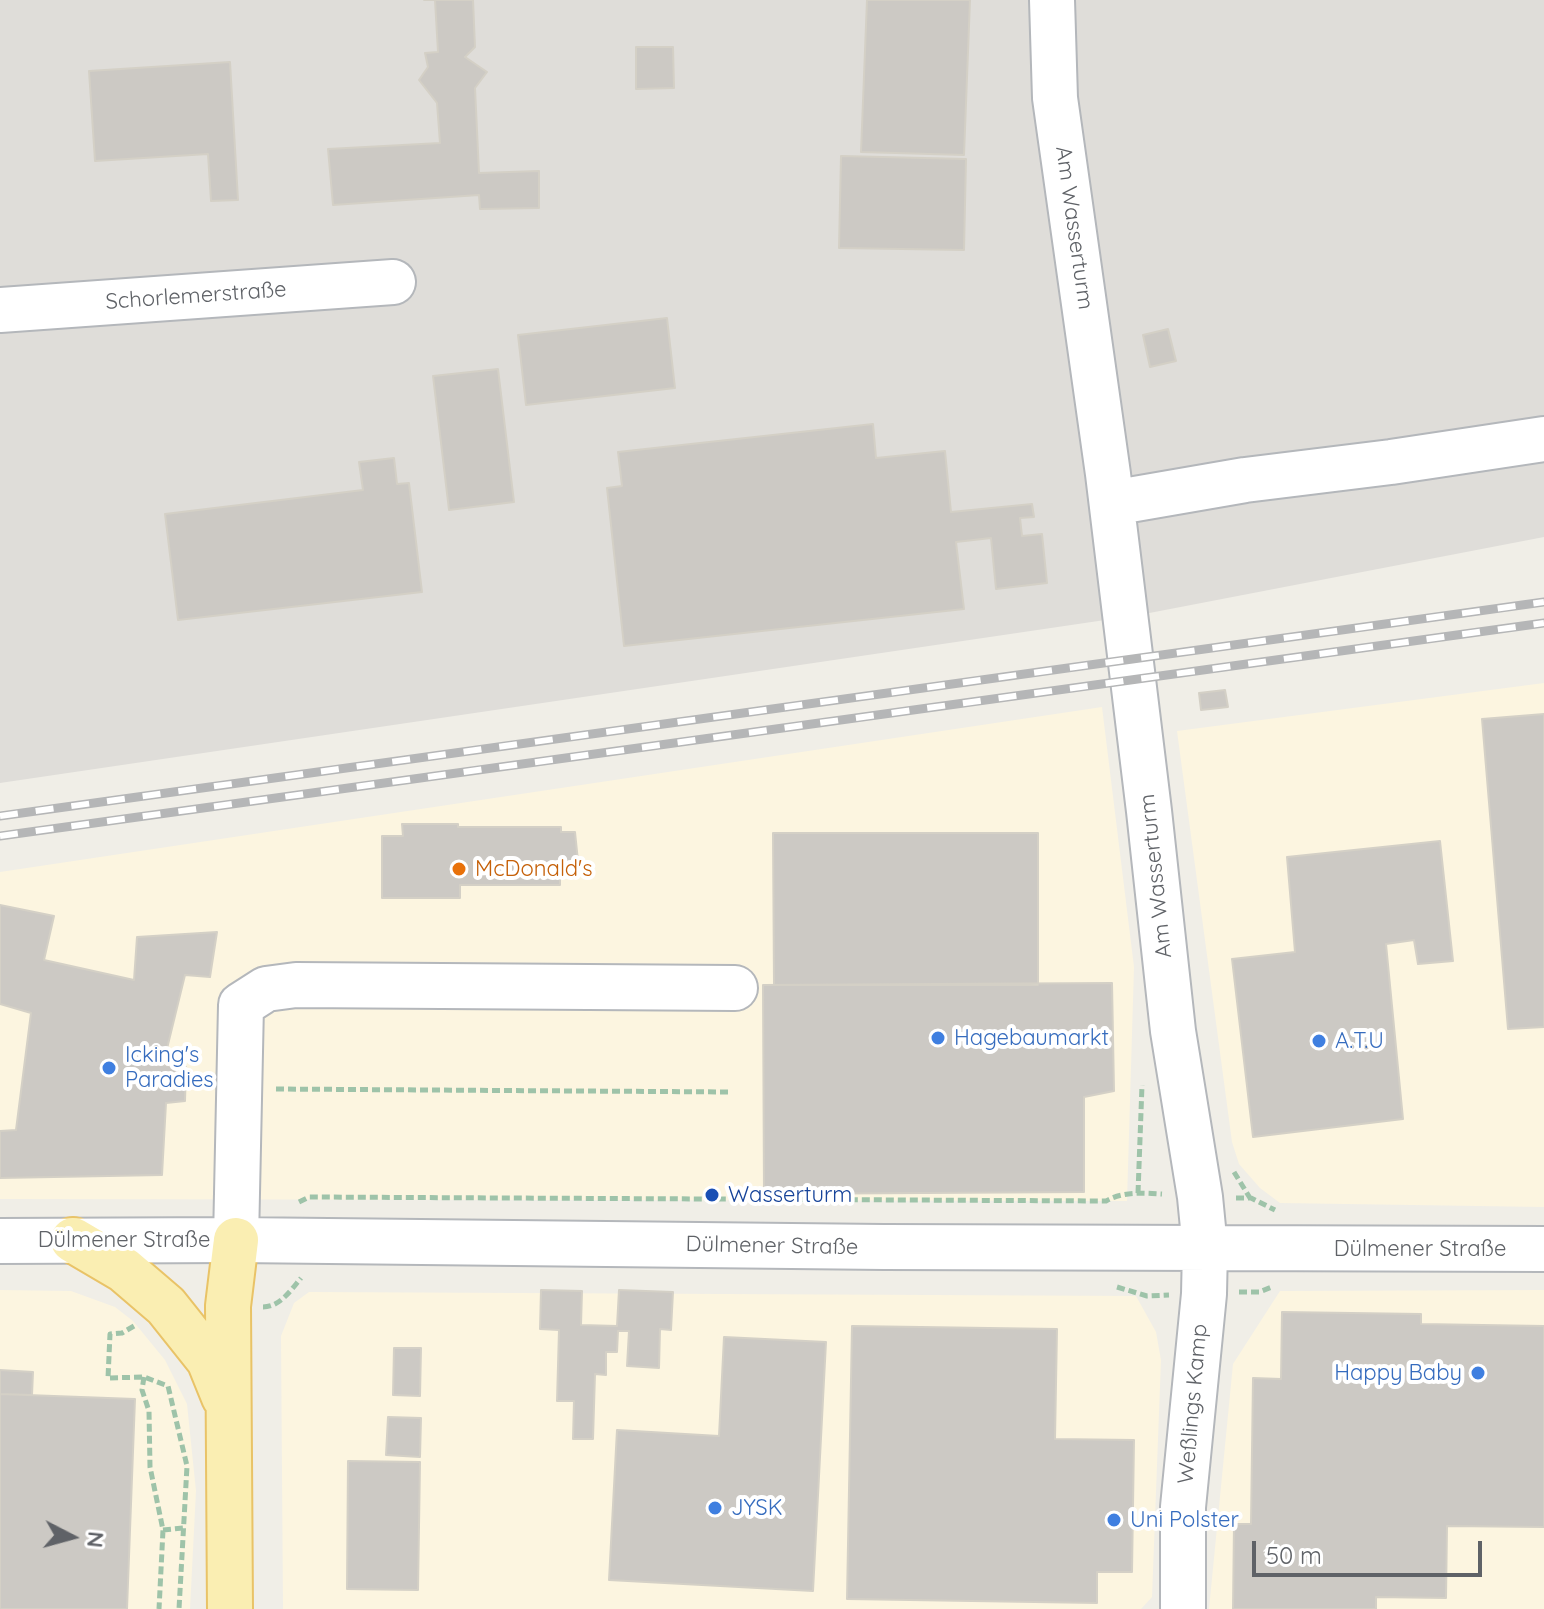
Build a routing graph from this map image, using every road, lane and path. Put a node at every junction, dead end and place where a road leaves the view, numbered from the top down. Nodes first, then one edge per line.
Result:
1 (1052, 0) edge
2 (393, 282) dead end
3 (0, 310) edge
4 (1544, 439) edge
5 (1112, 503) junction
6 (735, 988) dead end
7 (239, 1089) junction
8 (732, 1092) dead end
9 (1138, 1193) dead end
10 (1251, 1198) dead end
11 (297, 1204) dead end
12 (1271, 1209) dead end
13 (73, 1240) junction
14 (236, 1240) junction
15 (0, 1241) edge
16 (1205, 1248) junction
17 (1544, 1249) edge
18 (305, 1274) dead end
19 (1116, 1286) dead end
20 (1204, 1294) junction
21 (166, 1306) junction
22 (228, 1306) junction
23 (144, 1377) junction
24 (230, 1414) junction
25 (184, 1528) junction
26 (163, 1530) junction
27 (159, 1609) edge
28 (179, 1609) edge
29 (230, 1609) edge
30 (1183, 1609) edge

1 - 5 street, Am Wasserturm
2 - 3 street, Schorlemerstraße
4 - 5 street
5 - 16 street, Am Wasserturm
6 - 7 street
7 - 8 path
7 - 14 street
9 - 11 path
10 - 12 path
13 - 14 street, Dülmener Straße
13 - 15 street, Dülmener Straße
13 - 21 main road
14 - 16 street, Dülmener Straße
14 - 22 main road
16 - 17 street, Dülmener Straße
16 - 20 street, Weßlings Kamp
18 - 22 path
19 - 20 path
20 - 30 street, Weßlings Kamp
21 - 23 path
21 - 24 main road
22 - 24 main road
23 - 25 path
23 - 26 path
24 - 29 main road
25 - 26 path
25 - 28 path
26 - 27 path

